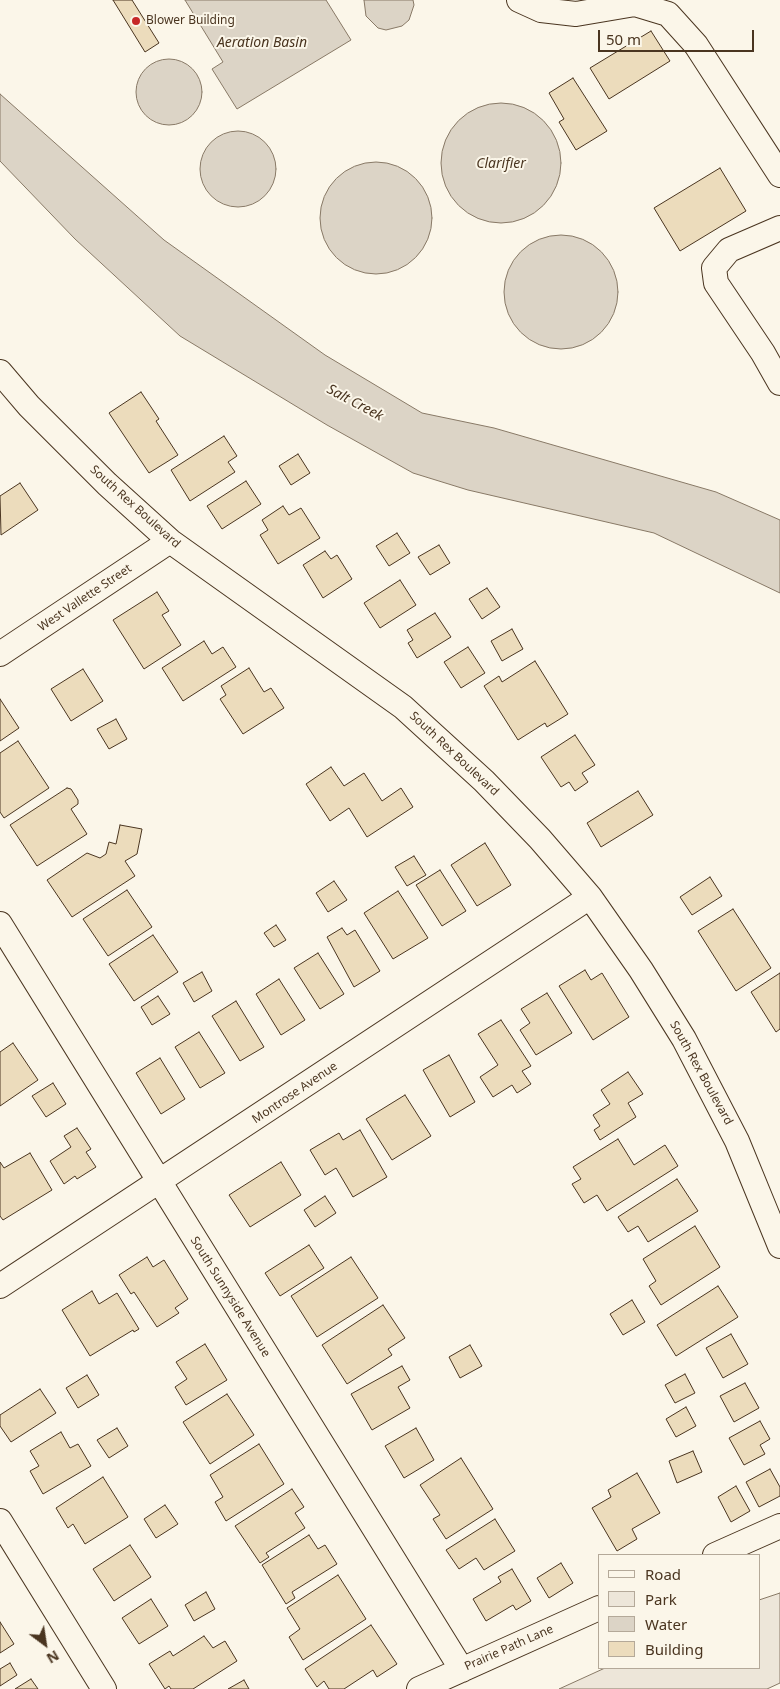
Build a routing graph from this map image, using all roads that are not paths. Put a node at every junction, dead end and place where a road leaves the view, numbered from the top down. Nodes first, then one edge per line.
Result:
1 (519, 0) edge
2 (780, 175) edge
3 (780, 228) edge
4 (0, 372) edge
5 (780, 383) edge
6 (170, 541) junction
7 (0, 654) edge
8 (590, 897) junction
9 (0, 924) edge
10 (159, 1182) junction
11 (780, 1246) edge
12 (0, 1286) edge
13 (0, 1521) edge
14 (780, 1526) edge
15 (717, 1554) edge
16 (598, 1608) edge
17 (462, 1670) junction
18 (104, 1689) edge
19 (418, 1689) edge

1 - 2 street
3 - 5 street
4 - 6 street, South Rex Boulevard
6 - 7 street, West Vallette Street
6 - 8 street, South Rex Boulevard
8 - 10 street, Montrose Avenue
8 - 11 street, South Rex Boulevard
9 - 10 street, South Sunnyside Avenue
10 - 12 street, Montrose Avenue
10 - 17 street, South Sunnyside Avenue
13 - 18 street
14 - 15 street
16 - 17 street, Prairie Path Lane
17 - 19 street, Prairie Path Lane

